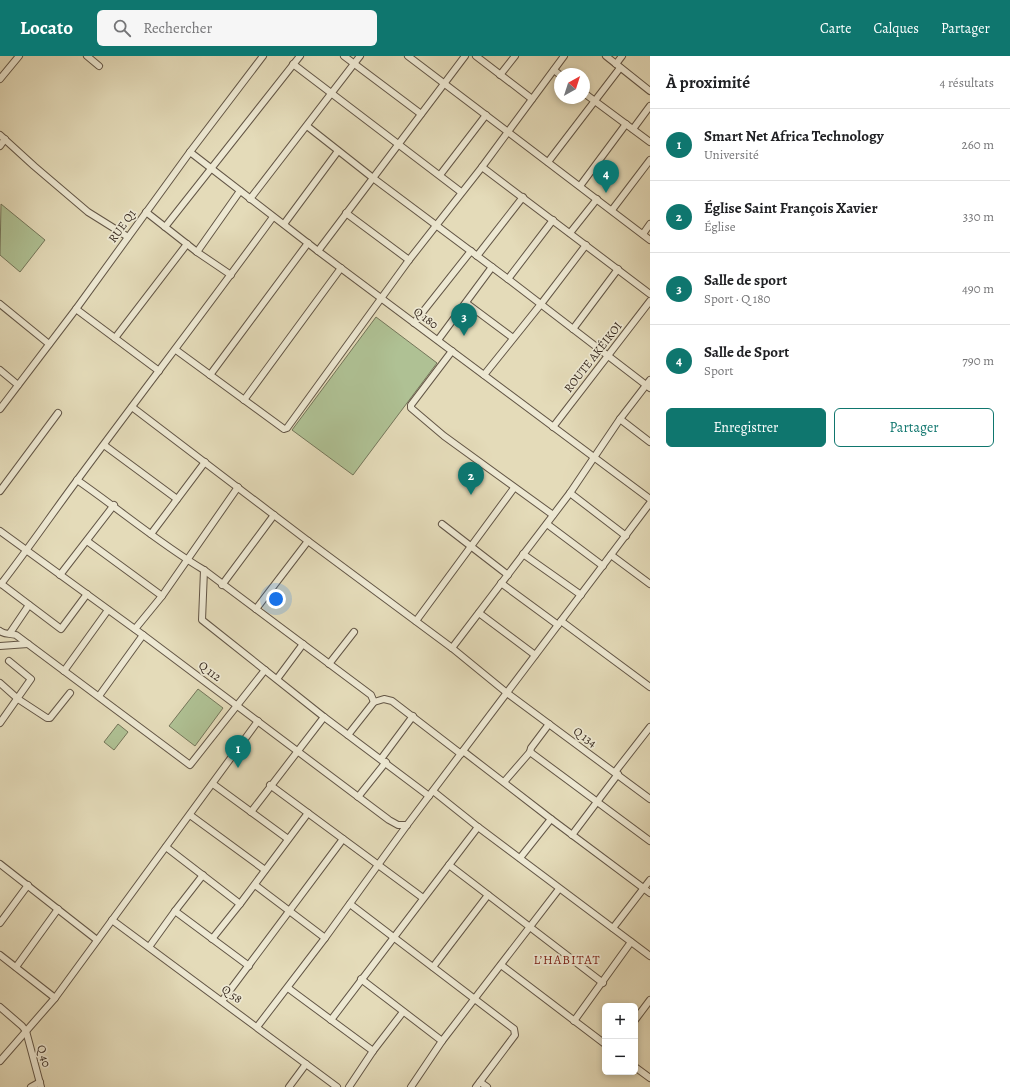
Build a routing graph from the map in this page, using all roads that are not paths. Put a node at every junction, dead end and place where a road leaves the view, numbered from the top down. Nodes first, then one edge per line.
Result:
1 (19, 56) edge
2 (87, 56) edge
3 (262, 56) edge
4 (300, 56) edge
5 (344, 56) edge
6 (360, 56) edge
7 (408, 56) edge
8 (465, 56) edge
9 (476, 56) edge
10 (515, 56) edge
11 (564, 56) edge
12 (606, 56) edge
13 (622, 56) edge
14 (293, 64) junction
15 (354, 64) junction
16 (99, 66) dead end
17 (618, 66) junction
18 (555, 68) edge
19 (554, 70) edge
20 (500, 75) junction
21 (0, 79) edge
22 (444, 84) junction
23 (650, 91) edge
24 (331, 94) junction
25 (590, 98) edge
26 (532, 99) junction
27 (594, 101) junction
28 (650, 106) edge
29 (421, 114) junction
30 (486, 115) junction
31 (626, 124) junction
32 (307, 126) junction
33 (633, 129) junction
34 (507, 132) junction
35 (0, 135) edge
36 (6, 139) junction
37 (650, 142) edge
38 (398, 145) junction
39 (0, 146) edge
40 (338, 151) junction
41 (190, 152) junction
42 (650, 160) edge
43 (548, 162) junction
44 (482, 167) junction
45 (211, 169) junction
46 (440, 175) junction
47 (373, 178) junction
48 (580, 186) junction
49 (240, 191) junction
50 (461, 192) junction
51 (523, 197) junction
52 (250, 199) junction
53 (597, 199) junction
54 (612, 210) junction
55 (146, 212) junction
56 (346, 213) junction
57 (273, 216) junction
58 (553, 220) junction
59 (284, 224) junction
60 (650, 224) edge
61 (436, 225) junction
62 (165, 227) junction
63 (570, 233) junction
64 (643, 234) junction
65 (128, 237) junction
66 (650, 240) edge
67 (308, 243) junction
68 (187, 244) junction
69 (586, 245) junction
70 (318, 251) junction
71 (471, 251) junction
72 (197, 252) junction
73 (477, 256) junction
74 (409, 260) junction
75 (492, 267) junction
76 (341, 268) junction
77 (618, 269) junction
78 (231, 276) junction
79 (508, 279) junction
80 (650, 294) edge
81 (381, 298) junction
82 (650, 301) edge
83 (466, 303) junction
84 (0, 304) edge
85 (541, 304) junction
86 (76, 309) junction
87 (414, 323) junction
88 (573, 329) junction
89 (115, 338) junction
90 (513, 338) junction
91 (438, 340) junction
92 (49, 344) junction
93 (176, 350) junction
94 (452, 351) junction
95 (608, 355) junction
96 (0, 370) edge
97 (159, 372) junction
98 (210, 375) junction
99 (484, 375) junction
100 (18, 385) junction
101 (649, 385) edge
102 (244, 400) junction
103 (132, 407) junction
104 (0, 409) edge
105 (58, 413) dead end
106 (620, 420) junction
107 (553, 427) junction
108 (650, 442) edge
109 (104, 445) junction
110 (594, 457) junction
111 (205, 462) junction
112 (77, 480) junction
113 (238, 488) junction
114 (514, 488) junction
115 (0, 491) edge
116 (570, 493) junction
117 (177, 499) junction
118 (650, 499) edge
119 (650, 503) edge
120 (114, 506) junction
121 (274, 515) junction
122 (553, 515) junction
123 (442, 524) dead end
124 (547, 524) junction
125 (0, 531) edge
126 (151, 534) junction
127 (626, 536) junction
128 (87, 541) junction
129 (308, 541) junction
130 (471, 546) junction
131 (27, 550) junction
132 (523, 554) junction
133 (611, 555) junction
134 (187, 560) junction
135 (603, 566) junction
136 (204, 570) junction
137 (60, 575) junction
138 (508, 575) junction
139 (0, 583) edge
140 (501, 583) junction
141 (650, 584) edge
142 (222, 585) junction
143 (87, 594) junction
144 (581, 595) junction
145 (162, 596) junction
146 (29, 605) junction
147 (256, 609) junction
148 (108, 610) junction
149 (479, 613) junction
150 (416, 621) junction
151 (560, 623) junction
152 (135, 629) junction
153 (354, 632) dead end
154 (1, 633) edge
155 (10, 633) junction
156 (144, 636) junction
157 (28, 644) junction
158 (303, 644) junction
159 (0, 646) edge
160 (452, 648) junction
161 (535, 656) junction
162 (9, 661) dead end
163 (329, 664) junction
164 (265, 670) junction
165 (64, 671) junction
166 (277, 679) junction
167 (0, 683) edge
168 (650, 688) edge
169 (70, 693) dead end
170 (507, 693) junction
171 (99, 696) junction
172 (18, 698) junction
173 (374, 702) junction
174 (237, 706) junction
175 (413, 716) junction
176 (324, 717) junction
177 (258, 721) junction
178 (0, 723) edge
179 (549, 724) junction
180 (650, 726) edge
181 (348, 735) junction
182 (298, 752) junction
183 (530, 752) junction
184 (462, 753) junction
185 (383, 760) junction
186 (617, 773) junction
187 (504, 782) junction
188 (213, 784) junction
189 (270, 785) junction
190 (431, 793) junction
191 (358, 797) junction
192 (650, 799) edge
193 (597, 802) junction
194 (251, 812) junction
195 (308, 813) junction
196 (190, 815) junction
197 (551, 819) junction
198 (407, 825) junction
199 (478, 828) junction
200 (572, 835) junction
201 (288, 839) junction
202 (343, 839) junction
203 (650, 841) edge
204 (166, 847) junction
205 (520, 858) junction
206 (0, 864) edge
207 (379, 864) junction
208 (449, 865) junction
209 (265, 870) junction
210 (203, 875) junction
211 (650, 880) edge
212 (28, 885) junction
213 (255, 885) junction
214 (644, 888) junction
215 (559, 889) junction
216 (650, 893) edge
217 (488, 895) junction
218 (423, 898) junction
219 (240, 904) junction
220 (350, 904) junction
221 (58, 909) junction
222 (175, 911) junction
223 (290, 912) junction
224 (112, 920) junction
225 (0, 923) edge
226 (529, 927) junction
227 (612, 928) junction
228 (326, 938) junction
229 (394, 938) junction
230 (212, 939) junction
231 (97, 940) junction
232 (631, 942) junction
233 (149, 947) junction
234 (650, 956) edge
235 (2, 957) edge
236 (501, 964) junction
237 (0, 965) edge
238 (249, 966) junction
239 (16, 967) junction
240 (433, 967) junction
241 (361, 979) junction
242 (602, 983) junction
243 (288, 988) junction
244 (55, 998) junction
245 (474, 998) junction
246 (650, 1000) edge
247 (222, 1001) junction
248 (0, 1007) edge
249 (403, 1012) junction
250 (638, 1016) edge
251 (331, 1020) junction
252 (574, 1021) junction
253 (257, 1027) junction
254 (26, 1031) junction
255 (442, 1041) junction
256 (602, 1042) edge
257 (373, 1051) junction
258 (0, 1061) edge
259 (306, 1064) junction
260 (638, 1069) edge
261 (650, 1077) edge
262 (478, 1084) edge
263 (41, 1085) edge
264 (31, 1087) edge
265 (289, 1087) edge
266 (337, 1087) edge
267 (350, 1087) edge
268 (411, 1087) edge
269 (487, 1087) edge

1 - 21 street
2 - 16 street
3 - 41 street, RUE Q1
4 - 14 street
5 - 15 street
6 - 15 street
7 - 22 street
8 - 22 street
9 - 20 street
10 - 20 street
11 - 18 street
12 - 17 street
13 - 17 street
14 - 24 street
14 - 45 street
15 - 24 street
15 - 29 street
17 - 23 street
17 - 27 street
19 - 26 street
20 - 26 street
22 - 29 street
22 - 30 street
24 - 32 street
24 - 38 street
25 - 27 street
26 - 34 street
27 - 31 street
27 - 43 street
28 - 33 street
29 - 38 street
30 - 34 street
30 - 46 street
31 - 33 street
31 - 48 street
32 - 40 street
32 - 52 street
33 - 37 street
34 - 43 street
34 - 44 street
35 - 36 street
36 - 39 street
36 - 65 street
38 - 46 street
38 - 47 street
40 - 47 street
40 - 59 street
41 - 45 street, Q 180
41 - 55 street, RUE Q1
42 - 54 street
43 - 48 street
44 - 50 street
44 - 51 street
45 - 49 street, Q 180
45 - 62 street
46 - 50 street
47 - 56 street
47 - 61 street
48 - 53 street
49 - 52 street, Q 180
49 - 72 street
50 - 61 street
51 - 58 street
51 - 73 street
52 - 57 street, Q 180
53 - 54 street
53 - 63 street
54 - 64 street
55 - 62 street
55 - 65 street, RUE Q1
56 - 70 street
56 - 74 street
57 - 59 street, Q 180
57 - 78 street
58 - 63 street
58 - 79 street
59 - 67 street, Q 180
60 - 64 street
61 - 71 street
61 - 74 street
62 - 68 street
63 - 69 street
64 - 66 street
65 - 86 street, RUE Q1
67 - 70 street, Q 180
67 - 98 street
68 - 72 street
68 - 89 street
69 - 77 street
69 - 85 street
70 - 76 street, Q 180
71 - 73 street
71 - 87 street
72 - 78 street
73 - 75 street
74 - 81 street
75 - 79 street
75 - 83 street
76 - 81 street, Q 180
76 - 102 street
77 - 80 street
77 - 88 street
78 - 93 street
79 - 85 street
81 - 87 street, Q 180
81 - 102 street
82 - 95 street, ROUTE AKÉIKOI
83 - 90 street
83 - 91 street
84 - 92 street
85 - 88 street
85 - 90 street
86 - 89 street
86 - 92 street, RUE Q1
87 - 91 street, Q 180
88 - 95 street
89 - 97 street
90 - 99 street
91 - 94 street, Q 180
92 - 100 street, RUE Q1
93 - 97 street
93 - 98 street
94 - 99 street, Q 180
94 - 114 street
95 - 101 street
95 - 107 street, ROUTE AKÉIKOI
96 - 100 street
97 - 103 street
98 - 102 street
99 - 107 street, Q 180
100 - 104 street, RUE Q1
101 - 106 street
103 - 109 street
103 - 111 street, Q 134
105 - 115 street
106 - 108 street
106 - 110 street
107 - 110 street, Q 180
109 - 112 street
109 - 117 street
110 - 116 street
110 - 118 street, Q 180
111 - 113 street, Q 134
111 - 117 street
112 - 120 street
112 - 131 street
113 - 121 street, Q 134
113 - 134 street
114 - 122 street
114 - 130 street
116 - 122 street
116 - 127 street
117 - 126 street
119 - 127 street
120 - 126 street
120 - 128 street
121 - 129 street, Q 134
121 - 142 street
122 - 124 street
123 - 130 street
124 - 132 street
124 - 135 street
125 - 131 street, Q 112
126 - 134 street
127 - 133 street
128 - 137 street
128 - 145 street
129 - 147 street
129 - 150 street, Q 134
130 - 138 street
130 - 150 street
131 - 137 street, Q 112
131 - 139 street
132 - 138 street
132 - 144 street
133 - 135 street
133 - 141 street
134 - 136 street
134 - 145 street
135 - 144 street
136 - 142 street
136 - 164 street
137 - 143 street, Q 112
138 - 140 street
139 - 146 street
140 - 149 street
140 - 151 street
142 - 147 street
143 - 146 street
143 - 148 street, Q 112
144 - 151 street
145 - 152 street
146 - 155 street
147 - 158 street
148 - 152 street, Q 112
148 - 165 street
149 - 160 street
149 - 161 street
150 - 160 street, Q 134
151 - 161 street
151 - 168 street
152 - 156 street, Q 112
153 - 163 street
154 - 155 street
155 - 157 street
156 - 171 street
156 - 174 street, Q 112
157 - 159 street
157 - 165 street
158 - 163 street
158 - 166 street
160 - 170 street, Q 134
161 - 170 street
162 - 172 street
163 - 173 street
164 - 166 street
164 - 174 street
165 - 171 street
166 - 176 street
167 - 172 street
169 - 172 street
170 - 179 street, Q 134
170 - 184 street
171 - 174 street
172 - 178 street
173 - 175 street
173 - 181 street
174 - 177 street, Q 112
175 - 184 street
175 - 185 street
176 - 181 street
176 - 182 street
177 - 182 street, Q 112
177 - 188 street
179 - 183 street
179 - 186 street, Q 134
180 - 186 street
181 - 185 street
182 - 189 street
182 - 191 street, Q 112
183 - 187 street
183 - 193 street
184 - 187 street
184 - 190 street
185 - 190 street
185 - 191 street
186 - 192 street, Q 134
186 - 193 street
187 - 197 street
188 - 194 street
188 - 196 street
189 - 194 street
189 - 195 street
190 - 198 street
190 - 199 street
191 - 198 street, Q 112
193 - 200 street
193 - 203 street
194 - 201 street
195 - 201 street
195 - 202 street
196 - 204 street
196 - 209 street
197 - 200 street
197 - 205 street
198 - 207 street
199 - 205 street
199 - 208 street
200 - 214 street
201 - 209 street
202 - 207 street
202 - 223 street
204 - 210 street
204 - 224 street
205 - 215 street
206 - 212 street
207 - 218 street
207 - 220 street
208 - 217 street
208 - 218 street
209 - 213 street
210 - 219 street
210 - 222 street
211 - 214 street
212 - 221 street
212 - 225 street
213 - 219 street
213 - 223 street
214 - 216 street
214 - 227 street
215 - 226 street
215 - 227 street
217 - 226 street
217 - 240 street
218 - 229 street
219 - 230 street
220 - 228 street
220 - 229 street
221 - 231 street
221 - 239 street
222 - 230 street
222 - 233 street
223 - 228 street
223 - 238 street
224 - 231 street
224 - 233 street, Q 58
226 - 236 street
226 - 242 street
227 - 232 street
228 - 243 street
229 - 240 street
229 - 241 street
230 - 238 street
231 - 244 street
232 - 234 street
232 - 242 street
233 - 247 street, Q 58
235 - 237 street
235 - 239 street
236 - 245 street
236 - 252 street
238 - 247 street
239 - 244 street
240 - 245 street
241 - 249 street
241 - 251 street
242 - 252 street
243 - 251 street
243 - 253 street
244 - 254 street
245 - 255 street
245 - 262 street
246 - 250 street
247 - 253 street, Q 58
248 - 254 street
249 - 255 street
249 - 257 street
251 - 257 street
252 - 256 street
253 - 259 street, Q 58
254 - 258 street
254 - 263 street, Q 40
255 - 268 street
257 - 267 street
259 - 265 street
259 - 266 street, Q 58
260 - 261 street
262 - 269 street
263 - 264 street

